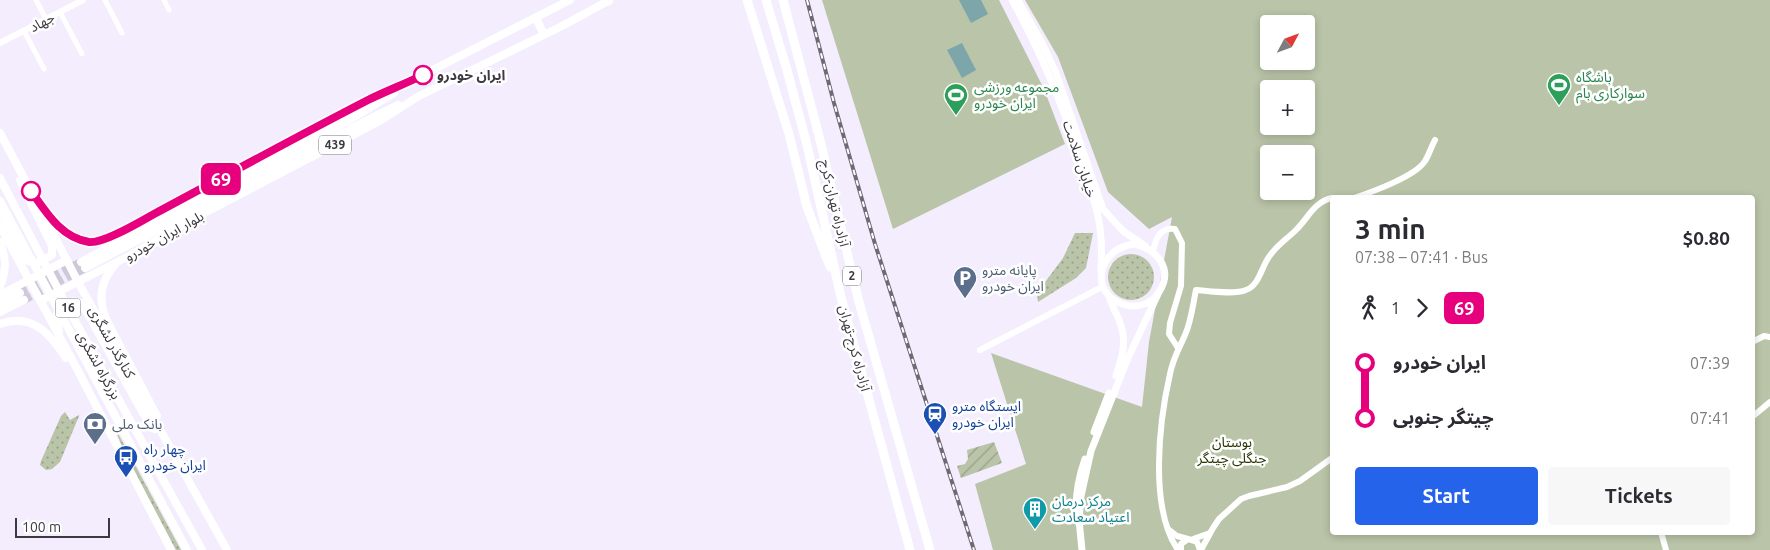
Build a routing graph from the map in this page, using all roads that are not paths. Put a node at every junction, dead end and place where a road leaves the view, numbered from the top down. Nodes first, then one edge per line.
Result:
1 (36, 0) edge
2 (84, 0) edge
3 (105, 0) edge
4 (164, 0) edge
5 (570, 0) edge
6 (608, 0) edge
7 (747, 0) edge
8 (766, 0) edge
9 (783, 0) edge
10 (1012, 0) edge
11 (1018, 0) edge
12 (169, 10) dead end
13 (60, 12) junction
14 (536, 18) junction
15 (46, 20) junction
16 (24, 31) junction
17 (122, 33) dead end
18 (544, 35) junction
19 (0, 43) edge
20 (82, 54) dead end
21 (44, 69) dead end
22 (413, 80) junction
23 (419, 96) junction
24 (0, 133) edge
25 (1435, 140) dead end
26 (294, 154) junction
27 (13, 158) junction
28 (0, 178) edge
29 (31, 191) junction
30 (1362, 195) edge
31 (1330, 199) edge
32 (0, 200) edge
33 (0, 212) edge
34 (0, 226) edge
35 (0, 242) edge
36 (1144, 246) junction
37 (1153, 251) junction
38 (127, 257) junction
39 (67, 260) junction
40 (83, 265) tunnel mouth
41 (1101, 270) junction
42 (29, 280) junction
43 (78, 282) junction
44 (0, 286) edge
45 (1102, 287) junction
46 (1158, 294) junction
47 (0, 295) edge
48 (841, 297) junction
49 (1110, 298) junction
50 (40, 301) junction
51 (0, 304) edge
52 (0, 312) edge
53 (0, 324) edge
54 (1770, 337) edge
55 (1755, 340) edge
56 (1178, 348) junction
57 (980, 350) dead end
58 (76, 367) junction
59 (89, 392) junction
60 (1770, 402) edge
61 (1755, 414) edge
62 (174, 455) junction
63 (1330, 459) edge
64 (1167, 529) junction
65 (1210, 533) junction
66 (1662, 535) edge
67 (1191, 539) junction
68 (171, 550) edge
69 (187, 550) edge
70 (202, 550) edge
71 (226, 550) edge
72 (910, 550) edge
73 (930, 550) edge
74 (1078, 550) edge
75 (1082, 550) edge
76 (1179, 550) edge
77 (1200, 550) edge
78 (1666, 550) edge

1 - 15 street
2 - 13 street, جهاد
3 - 17 street
4 - 12 street
5 - 14 main road, بلوار ایران خودرو / 439
6 - 18 main road, بلوار ایران خودرو / 439
7 - 48 highway
8 - 48 highway, آزادراه کرج-تهران / 2
9 - 73 highway, آزادراه تهران-کرج / 2
10 - 41 main road, خیابان سلامت
11 - 36 main road, خیابان سلامت
13 - 15 street, جهاد
13 - 20 street
14 - 18 main road
14 - 22 main road, بلوار ایران خودرو / 439
15 - 16 street, جهاد
16 - 19 street, جهاد
16 - 21 street
18 - 23 main road, بلوار ایران خودرو / 439
22 - 26 main road, بلوار ایران خودرو
22 - 29 main road, بلوار ایران خودرو / 439
23 - 26 main road, بلوار ایران خودرو
23 - 38 main road, بلوار ایران خودرو / 439
24 - 27 main road, کنارگذر لشگری
25 - 30 street
26 - 40 main road, بلوار ایران خودرو
27 - 29 main road, کنارگذر لشگری
27 - 33 main road
28 - 70 main road, بزرگراه لشگری / 16
29 - 39 main road, کنارگذر لشگری
31 - 56 street
32 - 69 main road, بزرگراه لشگری / 16
34 - 42 main road
35 - 44 main road
36 - 37 main road
36 - 41 main road
37 - 46 main road
37 - 56 street
38 - 43 main road, بلوار ایران خودرو / 439
38 - 62 main road
39 - 42 main road
39 - 43 main road, کنارگذر لشگری
41 - 45 main road
42 - 47 main road
42 - 50 main road
43 - 50 main road, بلوار ایران خودرو / 439
43 - 62 main road, کنارگذر لشگری
45 - 49 main road
45 - 57 street
46 - 49 main road
46 - 75 main road
48 - 72 highway, آزادراه کرج-تهران / 2
49 - 74 main road
50 - 58 main road
51 - 52 main road
53 - 59 main road
54 - 55 street
56 - 64 street
58 - 59 main road
58 - 62 main road
59 - 68 main road
60 - 61 street
62 - 71 main road, کنارگذر لشگری
63 - 65 street
64 - 67 street
64 - 76 street
65 - 67 street
65 - 77 street
66 - 78 street
67 - 76 street
67 - 77 street

